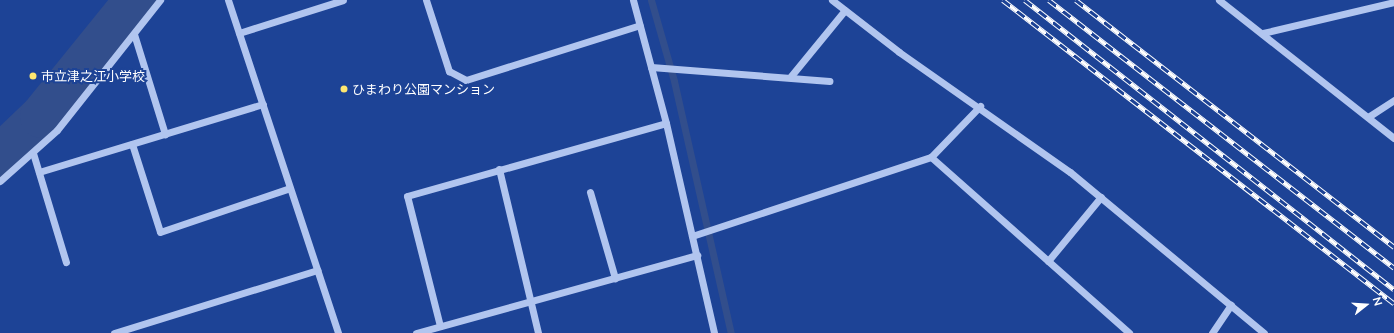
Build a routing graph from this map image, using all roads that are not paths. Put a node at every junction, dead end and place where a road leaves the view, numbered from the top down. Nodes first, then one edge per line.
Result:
1 (160, 0) edge
2 (228, 0) edge
3 (343, 0) edge
4 (426, 0) edge
5 (633, 0) edge
6 (832, 0) edge
7 (1219, 0) edge
8 (1394, 2) edge
9 (845, 10) junction
10 (640, 25) junction
11 (239, 33) junction
12 (1263, 33) junction
13 (134, 34) junction
14 (651, 67) junction
15 (791, 76) junction
16 (829, 81) dead end
17 (1394, 100) edge
18 (262, 104) junction
19 (980, 106) junction
20 (1368, 117) junction
21 (666, 124) junction
22 (165, 134) junction
23 (1394, 138) edge
24 (132, 144) junction
25 (33, 153) junction
26 (931, 157) junction
27 (499, 169) junction
28 (39, 172) junction
29 (0, 181) edge
30 (290, 188) junction
31 (590, 192) dead end
32 (1101, 197) junction
33 (695, 235) junction
34 (697, 255) junction
35 (1048, 261) junction
36 (66, 262) dead end
37 (317, 270) junction
38 (615, 278) junction
39 (530, 301) junction
40 (1231, 305) junction
41 (440, 326) junction
42 (134, 330) edge
43 (114, 333) edge
44 (338, 333) edge
45 (416, 333) edge
46 (538, 333) edge
47 (714, 333) edge
48 (1129, 333) edge
49 (1212, 333) edge
50 (1264, 333) edge

1 - 13 street
2 - 11 street
3 - 11 street
4 - 10 street
5 - 10 street
6 - 9 street
7 - 12 street
8 - 12 street
9 - 15 street
9 - 19 street
10 - 14 street
11 - 18 street
12 - 20 street
13 - 22 street
13 - 25 street
14 - 15 street
14 - 21 street
15 - 16 street
17 - 20 street
18 - 22 street
18 - 30 street
19 - 26 street
19 - 32 street
20 - 23 street
21 - 27 street
21 - 33 street
22 - 24 street
24 - 28 street
24 - 30 street
25 - 28 street
25 - 29 street
26 - 33 street
26 - 35 street
27 - 39 street
27 - 41 street
28 - 36 street
30 - 37 street
31 - 38 street
32 - 35 street
32 - 40 street
33 - 34 street
34 - 38 street
34 - 47 street
35 - 48 street
37 - 42 street
37 - 44 street
38 - 39 street
39 - 41 street
39 - 46 street
40 - 49 street
40 - 50 street
41 - 45 street
42 - 43 street

